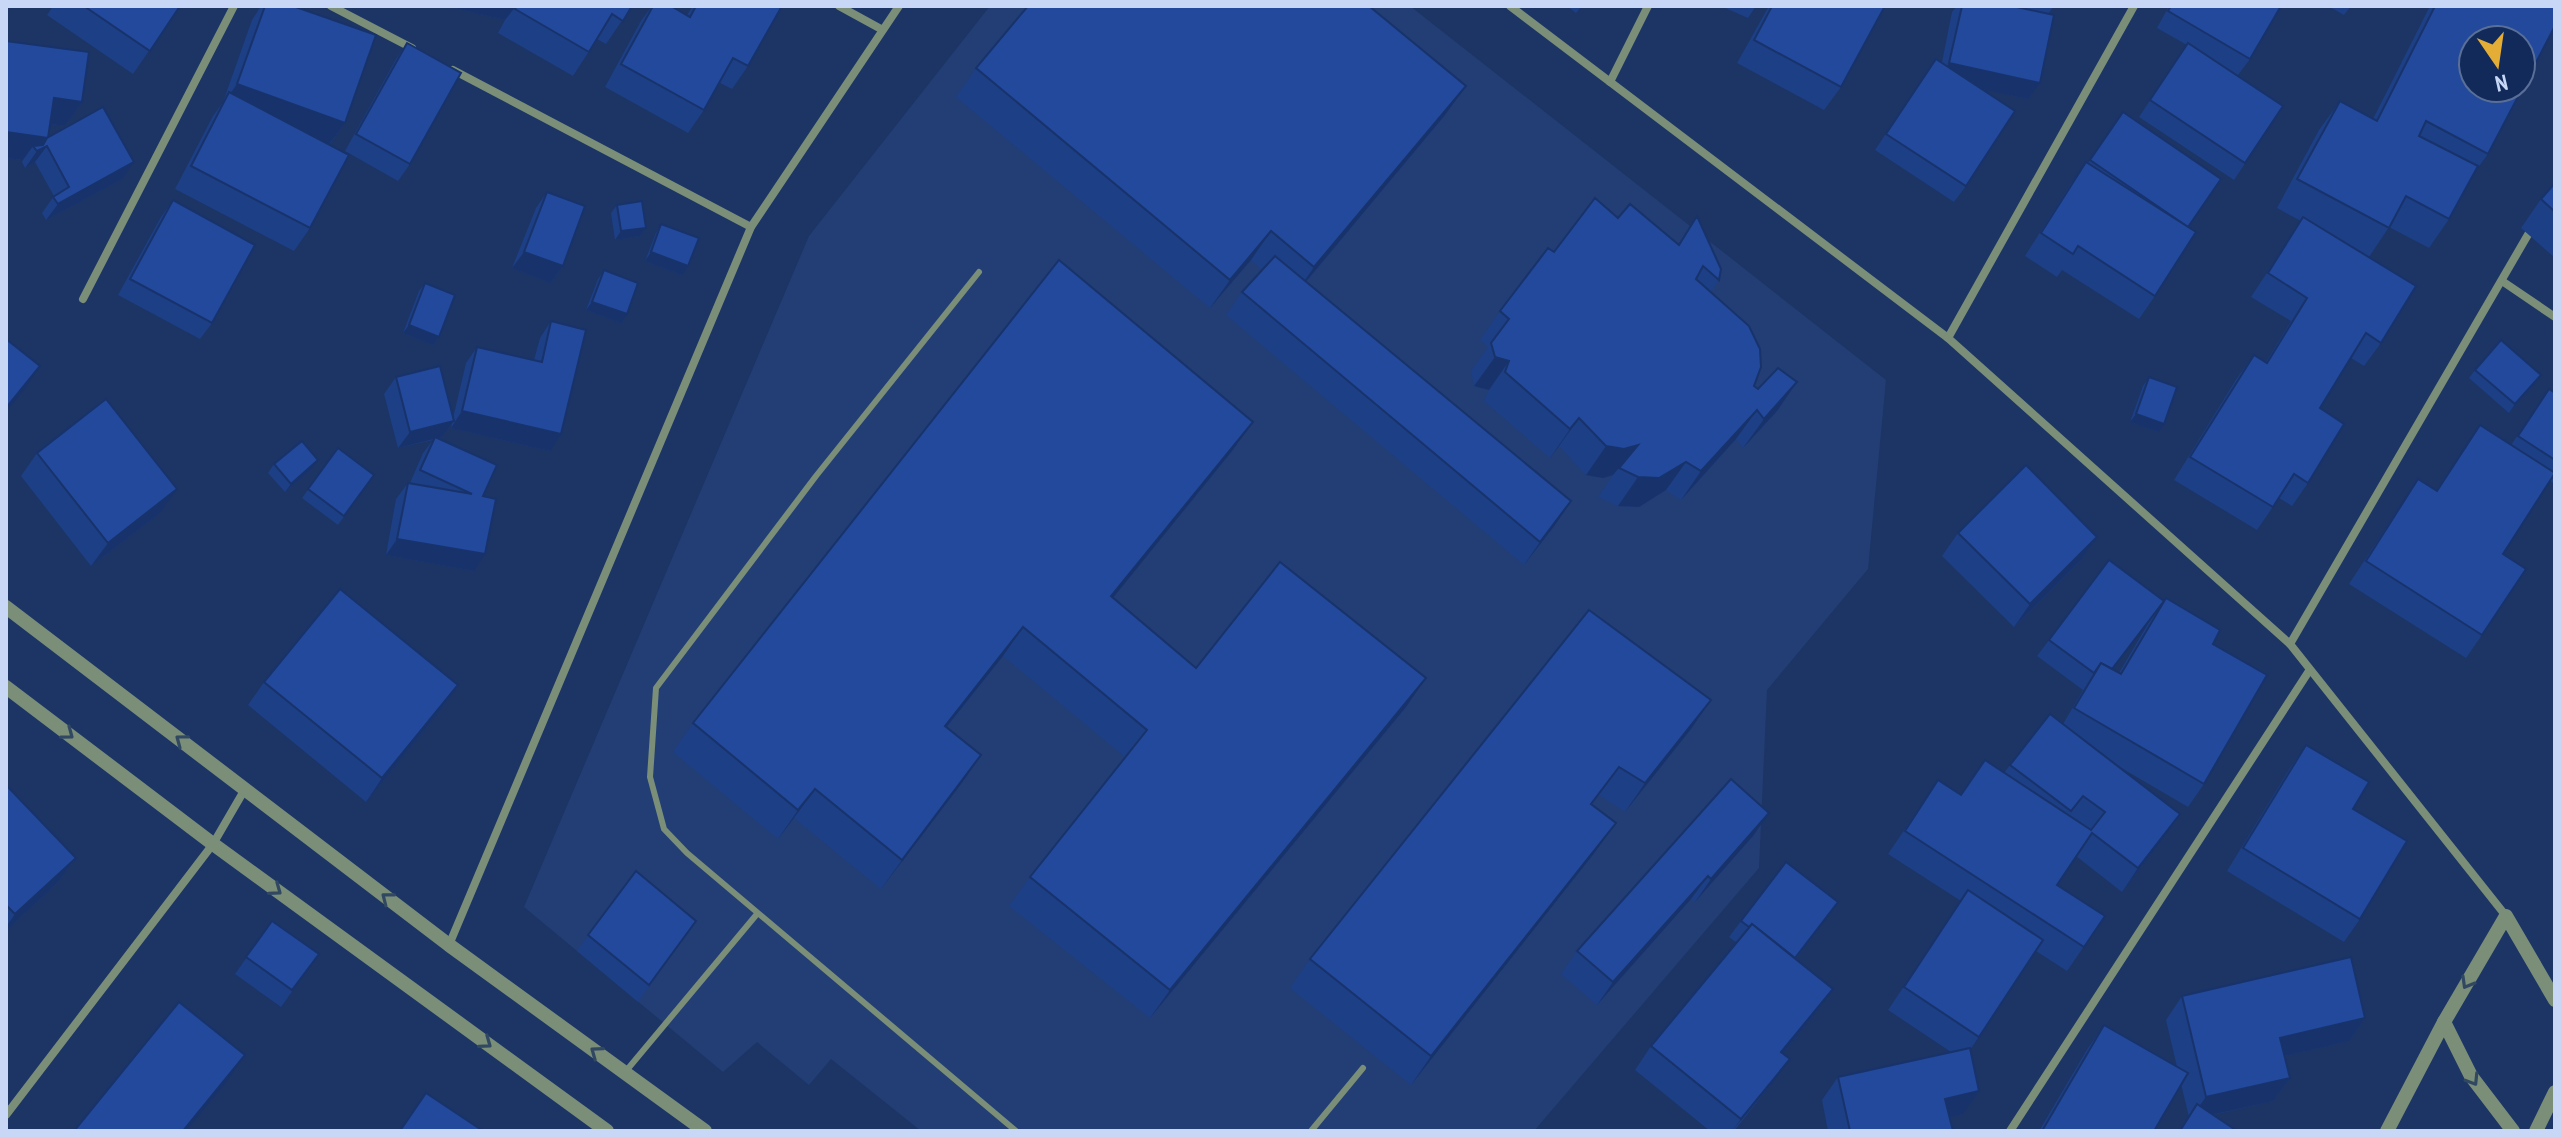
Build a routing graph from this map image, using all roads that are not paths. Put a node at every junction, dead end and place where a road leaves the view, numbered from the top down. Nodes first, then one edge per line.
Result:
1 (234, 6) edge
2 (331, 6) edge
3 (839, 6) edge
4 (899, 6) edge
5 (1510, 6) edge
6 (1648, 6) edge
7 (2134, 6) edge
8 (881, 29) junction
9 (415, 50) edge
10 (443, 65) edge
11 (1610, 82) junction
12 (2540, 214) edge
13 (751, 227) junction
14 (979, 272) dead end
15 (2502, 281) junction
16 (83, 299) dead end
17 (2555, 317) edge
18 (1948, 338) junction
19 (6, 607) edge
20 (2290, 644) junction
21 (2309, 671) junction
22 (6, 687) edge
23 (245, 788) junction
24 (213, 844) junction
25 (757, 914) junction
26 (2506, 916) junction
27 (449, 945) junction
28 (2555, 1000) edge
29 (2444, 1022) junction
30 (1363, 1068) dead end
31 (624, 1073) junction
32 (2555, 1092) edge
33 (6, 1115) edge
34 (607, 1131) edge
35 (705, 1131) edge
36 (1016, 1131) edge
37 (1311, 1131) edge
38 (2010, 1131) edge
39 (2387, 1131) edge
40 (2513, 1131) edge
41 (2536, 1131) edge

1 - 16 street
2 - 9 street
3 - 8 street
4 - 8 street
5 - 11 street
6 - 11 street
7 - 18 street
8 - 13 street
10 - 13 street
11 - 18 street
12 - 15 street
13 - 27 street
14 - 25 lane
15 - 17 street
15 - 20 street
18 - 20 street
23 -> 19 street
20 - 21 street
21 - 26 street
21 - 38 street
22 -> 24 street
23 - 24 street
27 -> 23 street
24 - 33 street
24 -> 34 street
25 - 31 lane
25 - 36 lane
26 - 28 street
26 -> 29 street
31 -> 27 street
29 - 39 street
29 -> 40 street
30 - 37 lane
31 - 35 street
32 - 41 street

